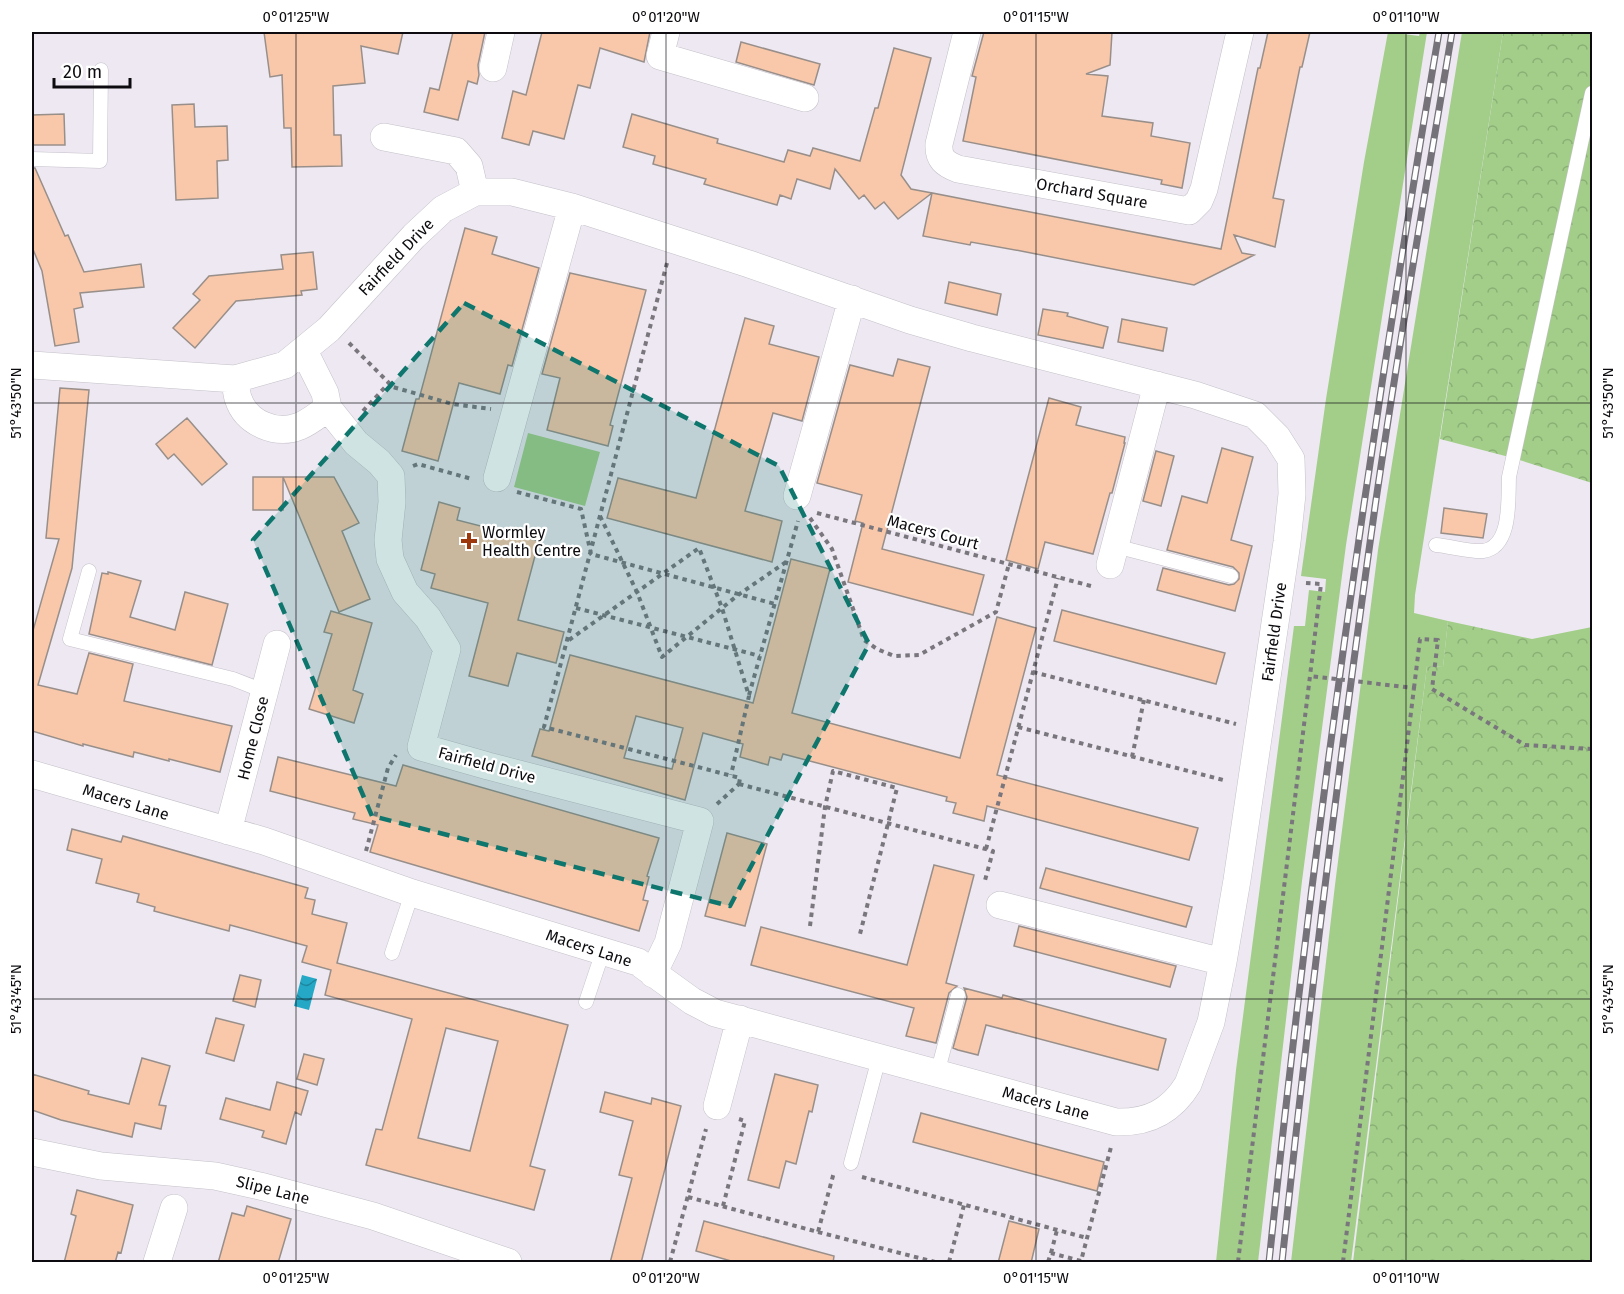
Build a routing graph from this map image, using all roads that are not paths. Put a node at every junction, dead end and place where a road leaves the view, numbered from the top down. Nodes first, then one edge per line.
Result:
1 (501, 32) edge
2 (967, 32) edge
3 (1240, 32) edge
4 (663, 44) edge
5 (493, 68) dead end
6 (101, 70) dead end
7 (1593, 93) edge
8 (805, 98) dead end
9 (384, 137) dead end
10 (32, 159) edge
11 (475, 192) junction
12 (572, 207) junction
13 (852, 299) junction
14 (304, 351) junction
15 (32, 365) edge
16 (235, 379) junction
17 (1157, 385) junction
18 (328, 408) junction
19 (497, 478) dead end
20 (799, 502) road end
21 (1436, 545) dead end
22 (1113, 556) joint
23 (89, 571) dead end
24 (1231, 576) dead end
25 (277, 644) dead end
26 (264, 691) junction
27 (32, 774) edge
28 (228, 831) junction
29 (412, 893) junction
30 (1000, 905) dead end
31 (603, 951) junction
32 (392, 953) dead end
33 (1222, 962) junction
34 (653, 974) junction
35 (958, 994) dead end
36 (586, 1002) dead end
37 (740, 1019) junction
38 (879, 1058) junction
39 (937, 1074) junction
40 (715, 1109) road end
41 (1129, 1122) joint
42 (32, 1152) edge
43 (851, 1170) road end
44 (174, 1208) dead end
45 (157, 1263) edge
46 (508, 1263) edge

1 - 5 street
2 - 3 street, Orchard Square
4 - 8 street
6 - 10 lane
7 - 21 lane
9 - 11 street
11 - 12 street, Fairfield Drive
11 - 14 street, Fairfield Drive
12 - 13 street, Fairfield Drive
12 - 19 street
13 - 17 street, Fairfield Drive
13 - 20 street
14 - 16 street, Fairfield Drive
14 - 18 street, Fairfield Drive
15 - 16 street, Fairfield Drive
16 - 18 street
17 - 22 street
17 - 33 street, Fairfield Drive
18 - 34 street, Fairfield Drive
22 - 24 lane
23 - 26 lane
25 - 26 street, Home Close
26 - 28 street, Home Close
27 - 28 street, Macers Lane
28 - 29 street, Macers Lane
29 - 31 street, Macers Lane
29 - 32 lane
30 - 33 street
31 - 34 street, Macers Lane
31 - 36 lane
33 - 41 street, Fairfield Drive
34 - 37 street, Macers Lane
35 - 39 lane
37 - 38 street, Macers Lane
37 - 40 street
38 - 39 street, Macers Lane
38 - 43 lane
39 - 41 street, Macers Lane
42 - 46 street, Slipe Lane
44 - 45 street

